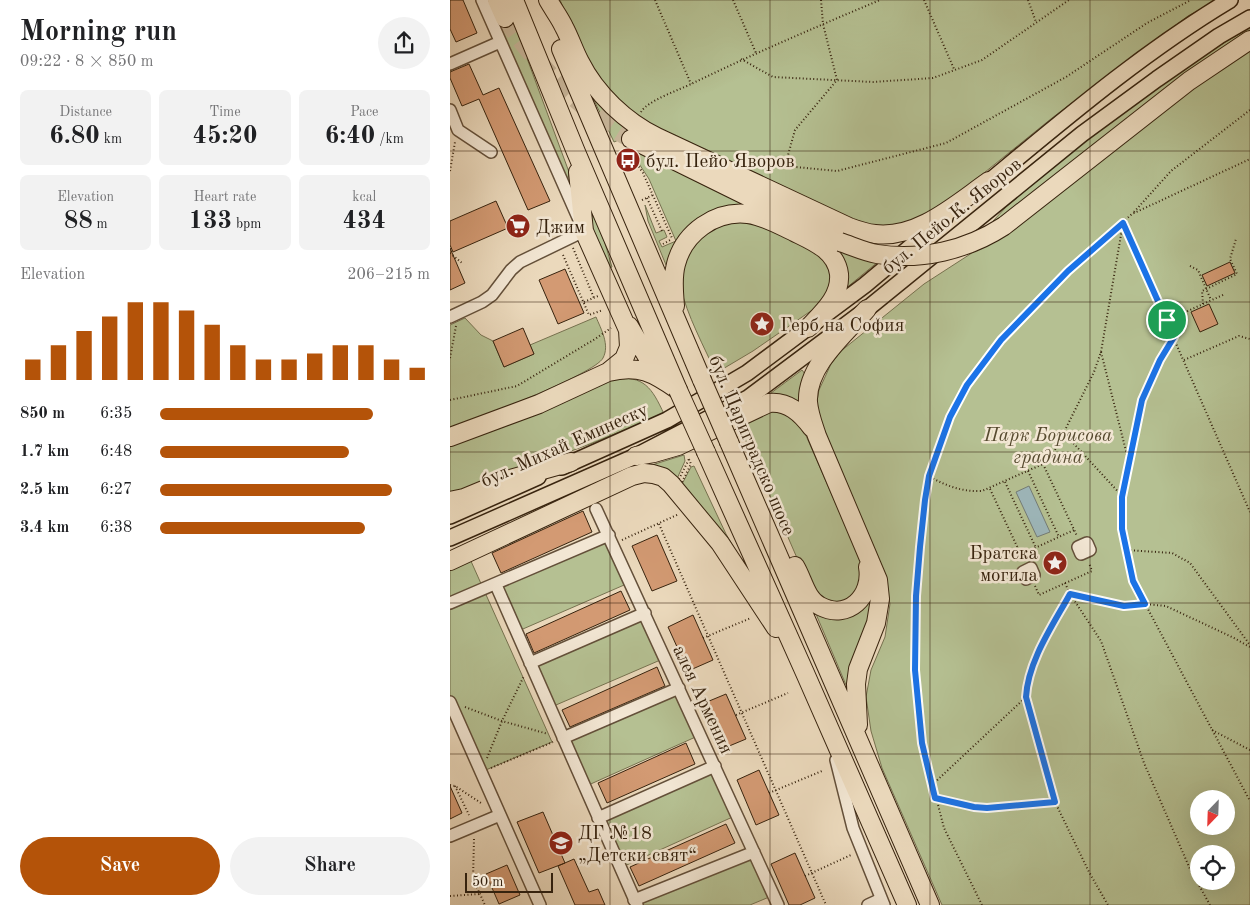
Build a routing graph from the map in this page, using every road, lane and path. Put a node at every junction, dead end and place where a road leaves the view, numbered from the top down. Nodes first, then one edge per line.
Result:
1 (482, 0) edge
2 (497, 0) edge
3 (514, 0) edge
4 (541, 0) edge
5 (548, 0) edge
6 (655, 0) edge
7 (733, 0) edge
8 (821, 0) edge
9 (880, 0) edge
10 (924, 0) edge
11 (1028, 0) edge
12 (1069, 0) edge
13 (1191, 0) edge
14 (1230, 0) edge
15 (505, 18) tunnel mouth
16 (1250, 18) edge
17 (1036, 22) junction
18 (823, 24) junction
19 (1250, 40) edge
20 (500, 42) junction
21 (756, 53) junction
22 (741, 60) junction
23 (450, 64) edge
24 (954, 70) junction
25 (836, 80) junction
26 (691, 84) junction
27 (450, 110) edge
28 (1250, 110) edge
29 (640, 114) dead end
30 (458, 130) junction
31 (629, 144) joint
32 (491, 152) dead end
33 (576, 152) junction
34 (1250, 159) edge
35 (450, 171) edge
36 (990, 181) junction
37 (653, 196) junction
38 (647, 198) junction
39 (640, 201) dead end
40 (1132, 214) junction
41 (1123, 223) junction
42 (584, 231) junction
43 (662, 231) dead end
44 (1236, 239) dead end
45 (663, 244) dead end
46 (574, 248) dead end
47 (561, 249) dead end
48 (450, 253) edge
49 (462, 263) dead end
50 (1190, 266) dead end
51 (1206, 288) junction
52 (1225, 294) dead end
53 (600, 296) dead end
54 (594, 298) junction
55 (1212, 300) junction
56 (584, 302) junction
57 (1203, 304) junction
58 (610, 307) dead end
59 (867, 309) junction
60 (454, 315) edge
61 (1167, 320) junction
62 (621, 321) junction
63 (676, 322) junction
64 (808, 328) junction
65 (1174, 337) junction
66 (1250, 339) edge
67 (1101, 352) junction
68 (450, 358) edge
69 (1184, 360) junction
70 (608, 372) junction
71 (660, 377) junction
72 (678, 390) junction
73 (450, 400) edge
74 (693, 406) joint
75 (1064, 433) junction
76 (817, 436) junction
77 (451, 437) edge
78 (674, 437) joint
79 (636, 456) junction
80 (571, 462) junction
81 (1129, 462) junction
82 (1043, 464) junction
83 (1028, 471) junction
84 (929, 476) junction
85 (680, 482) joint
86 (1005, 482) junction
87 (990, 489) junction
88 (1122, 497) junction
89 (450, 501) edge
90 (596, 509) dead end
91 (685, 511) dead end
92 (1250, 512) edge
93 (450, 516) edge
94 (659, 524) junction
95 (765, 526) junction
96 (1059, 537) junction
97 (450, 538) edge
98 (611, 540) junction
99 (864, 547) junction
100 (1036, 548) junction
101 (1127, 550) junction
102 (1084, 553) dead end
103 (672, 555) junction
104 (667, 558) dead end
105 (450, 561) edge
106 (1066, 583) junction
107 (496, 585) junction
108 (1070, 594) junction
109 (1039, 595) dead end
110 (450, 603) edge
111 (1145, 604) junction
112 (645, 613) junction
113 (754, 617) dead end
114 (708, 636) junction
115 (703, 638) dead end
116 (1250, 646) edge
117 (530, 663) junction
118 (806, 673) junction
119 (679, 688) junction
120 (788, 693) dead end
121 (1026, 697) junction
122 (450, 702) edge
123 (742, 713) junction
124 (736, 715) dead end
125 (502, 721) junction
126 (827, 721) junction
127 (1212, 730) junction
128 (563, 738) junction
129 (1250, 750) edge
130 (865, 755) junction
131 (715, 766) junction
132 (822, 771) dead end
133 (481, 772) junction
134 (932, 785) junction
135 (450, 786) edge
136 (776, 790) junction
137 (769, 793) dead end
138 (935, 798) junction
139 (1250, 801) edge
140 (1055, 802) junction
141 (500, 815) junction
142 (598, 818) junction
143 (450, 836) edge
144 (754, 852) junction
145 (849, 856) dead end
146 (812, 873) junction
147 (805, 876) dead end
148 (473, 879) dead end
149 (480, 894) junction
150 (450, 896) edge
151 (635, 902) edge
152 (882, 902) edge
153 (485, 905) edge
154 (540, 905) edge
155 (778, 905) edge
156 (826, 905) edge
157 (868, 905) edge
158 (907, 905) edge
159 (930, 905) edge
160 (982, 905) edge
161 (1108, 905) edge
162 (1210, 905) edge

1 - 20 street
2 - 15 highway
3 - 33 highway
4 - 63 highway, бул. Цариградско шосе
5 - 36 highway
6 - 26 path
7 - 21 path
8 - 18 path
9 - 18 path
10 - 24 path
11 - 17 path
12 - 17 path
13 - 25 path
14 - 36 main road, бул. Пейо К. Яворов
16 - 59 main road, бул. Пейо К. Яворов
17 - 24 path
18 - 21 path
18 - 25 path
19 - 31 highway, bridge
20 - 23 street
20 - 42 street
21 - 22 path
22 - 25 path
22 - 26 path
24 - 25 path
26 - 29 path
27 - 30 street
28 - 40 path
30 - 32 street
30 - 35 path
31 - 37 path
33 - 42 highway
33 - 72 highway
34 - 40 path
36 - 64 main road, бул. Пейо К. Яворов
37 - 38 path
37 - 45 path
38 - 39 path
38 - 43 path
40 - 41 path
41 - 61 path
41 - 67 path
41 - 84 path
42 - 60 street
42 - 62 highway
44 - 51 path
46 - 54 path
47 - 56 path
48 - 49 path
50 - 51 path
51 - 55 path
51 - 57 path
52 - 55 path
53 - 54 path
54 - 56 path
55 - 57 path
56 - 58 path
57 - 61 path
59 - 76 highway
59 - 78 main road, бул. Пейо К. Яворов
60 - 68 path
61 - 65 path
62 - 70 highway
62 - 71 highway
62 - 73 path
63 - 64 highway
63 - 95 highway, бул. Цариградско шосе, bridge
64 - 74 main road, бул. Пейо К. Яворов
65 - 69 path
65 - 81 path
66 - 69 path
67 - 75 path
67 - 81 path
69 - 92 path
70 - 71 highway
70 - 77 highway
71 - 72 highway
72 - 118 highway, bridge
74 - 80 main road, бул. Михай Еминеску
75 - 82 path
75 - 88 path
76 - 79 highway
76 - 99 highway
78 - 79 main road, бул. Михай Еминеску
79 - 97 main road, бул. Михай Еминеску
80 - 89 highway
80 - 93 main road, бул. Михай Еминеску
81 - 88 path
82 - 83 path
82 - 96 path
83 - 86 path
83 - 96 path
84 - 87 path
84 - 134 path
85 - 85 path
86 - 87 path
86 - 100 path
87 - 100 path
88 - 101 path
90 - 98 street, алея Армения
91 - 94 path
94 - 98 path
94 - 103 path
95 - 99 highway
95 - 130 highway, бул. Цариградско шосе
96 - 100 path
98 - 107 street
98 - 112 street, алея Армения
99 - 130 highway
101 - 111 path
101 - 116 path
102 - 106 path
103 - 104 path
103 - 114 path
105 - 118 highway
106 - 108 path
106 - 109 path
107 - 110 street
107 - 117 street
108 - 111 path
108 - 121 path
108 - 162 path
111 - 116 path
111 - 127 path
112 - 117 street
112 - 119 street, алея Армения
113 - 114 path
114 - 115 path
114 - 123 path
117 - 125 path
117 - 128 street
118 - 126 highway
119 - 128 street
119 - 131 street, алея Армения
120 - 123 path
121 - 134 path
121 - 140 path
122 - 125 path
122 - 133 street
123 - 124 path
123 - 136 path
125 - 128 path
125 - 133 path
126 - 152 street
126 - 158 highway
127 - 129 path
127 - 139 path
128 - 133 path
128 - 142 street
130 - 159 highway, бул. Цариградско шосе
131 - 142 street
131 - 144 street, алея Армения
132 - 136 path
133 - 141 street
134 - 138 path
135 - 141 path
136 - 137 path
136 - 146 path
138 - 140 path
138 - 160 path
140 - 161 path
141 - 143 street
141 - 154 street
142 - 151 street
144 - 151 street
144 - 155 street, алея Армения
145 - 146 path
146 - 147 path
146 - 156 path
148 - 149 path
149 - 150 path
149 - 153 path
152 - 157 street

